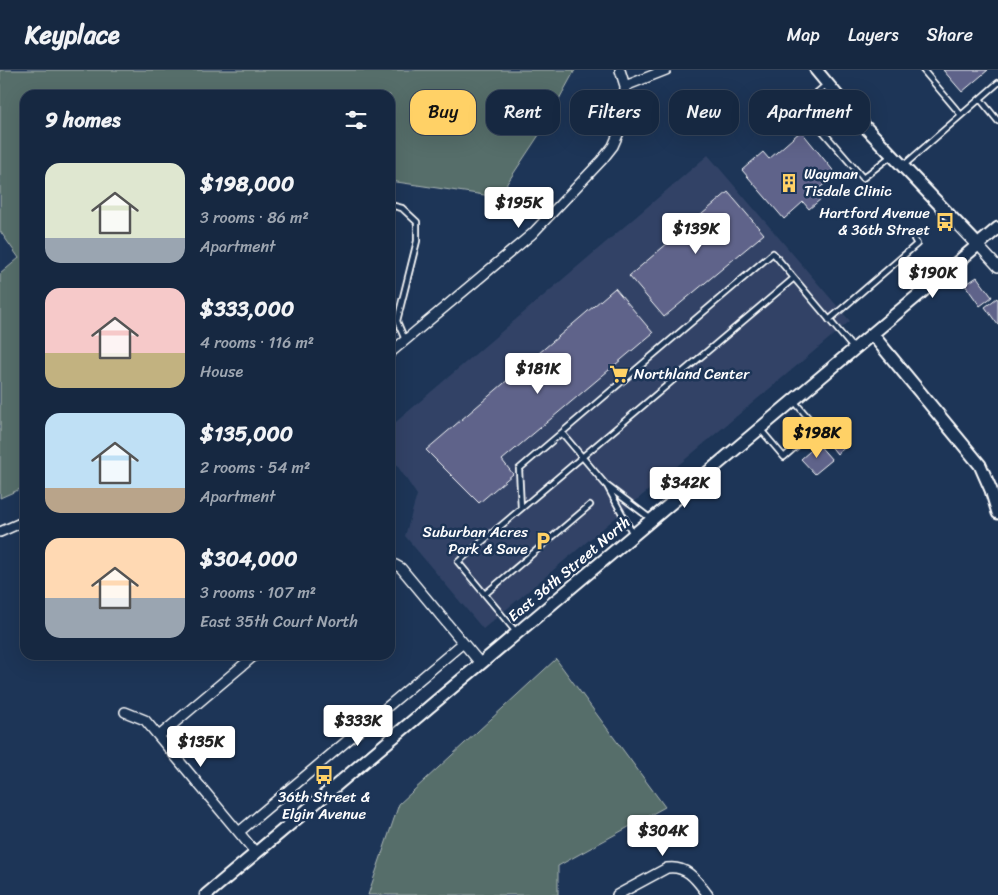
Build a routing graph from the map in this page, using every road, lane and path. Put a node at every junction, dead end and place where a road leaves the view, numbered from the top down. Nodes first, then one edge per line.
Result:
1 (620, 70) edge
2 (666, 70) edge
3 (816, 70) edge
4 (923, 70) edge
5 (998, 83) edge
6 (827, 84) junction
7 (625, 86) junction
8 (980, 99) junction
9 (961, 115) junction
10 (998, 121) edge
11 (892, 156) junction
12 (903, 166) junction
13 (395, 206) edge
14 (998, 228) edge
15 (914, 239) dead end
16 (978, 245) junction
17 (998, 267) edge
18 (794, 278) junction
19 (829, 320) junction
20 (872, 334) junction
21 (404, 340) junction
22 (395, 348) edge
23 (854, 350) junction
24 (793, 400) junction
25 (760, 429) junction
26 (562, 433) junction
27 (583, 457) junction
28 (606, 485) junction
29 (590, 505) dead end
30 (521, 508) junction
31 (998, 513) edge
32 (652, 520) junction
33 (20, 523) edge
34 (0, 532) edge
35 (634, 535) junction
36 (395, 565) edge
37 (485, 594) junction
38 (517, 633) junction
39 (463, 643) junction
40 (248, 660) edge
41 (480, 663) junction
42 (125, 712) dead end
43 (159, 736) junction
44 (239, 832) junction
45 (256, 853) junction
46 (206, 895) edge
47 (617, 895) edge
48 (708, 895) edge

1 - 7 street
2 - 7 street
3 - 6 main road
4 - 9 lane
5 - 8 lane
6 - 11 main road
6 - 11 lane
7 - 21 street
8 - 9 lane
8 - 10 lane
9 - 12 lane
11 - 12 main road
12 - 16 main road
13 - 21 lane
14 - 16 main road, East 36th Street North
15 - 19 lane
16 - 17 street
16 - 20 main road, East 36th Street North
18 - 19 lane
18 - 26 lane
18 - 27 lane
19 - 23 lane
20 - 23 main road, East 36th Street North
20 - 31 main road
21 - 22 street
23 - 24 main road, East 36th Street North
24 - 25 main road, East 36th Street North
24 - 25 lane
25 - 32 main road, East 36th Street North
26 - 27 lane
26 - 30 lane
27 - 28 lane
27 - 30 lane
28 - 32 lane
28 - 35 lane
29 - 37 lane
30 - 37 lane
32 - 35 main road, East 36th Street North
33 - 34 street
35 - 38 main road, East 36th Street North
36 - 39 street
37 - 38 lane
38 - 41 main road, East 36th Street North
39 - 41 street
39 - 44 street
40 - 43 street
41 - 45 main road, East 36th Street North
42 - 43 street
43 - 44 street
44 - 45 street
45 - 46 main road, East 36th Street North
47 - 48 street

